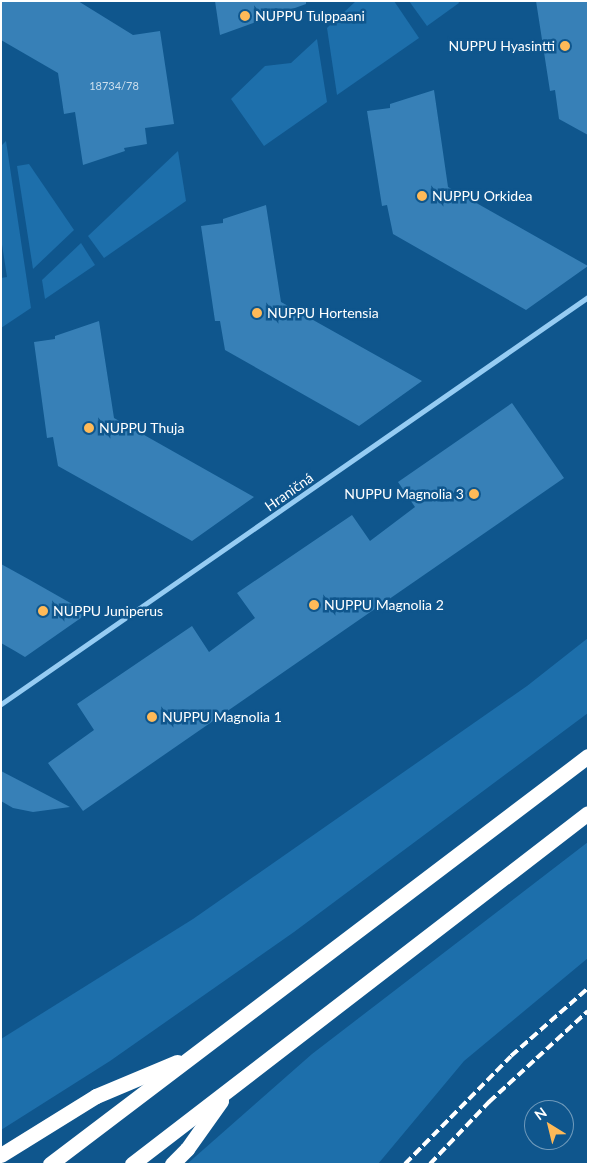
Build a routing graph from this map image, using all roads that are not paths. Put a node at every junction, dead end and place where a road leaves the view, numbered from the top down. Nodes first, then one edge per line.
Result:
1 (588, 297) edge
2 (1, 704) edge
3 (588, 756) edge
4 (588, 813) edge
5 (199, 1052) junction
6 (229, 1089) junction
7 (1, 1155) edge
8 (50, 1164) edge
9 (132, 1164) edge
10 (172, 1164) edge

1 - 2 street, Hraničná
3 - 5 highway
4 - 6 highway
5 - 7 highway
5 - 8 highway
6 - 9 highway
6 - 10 highway

